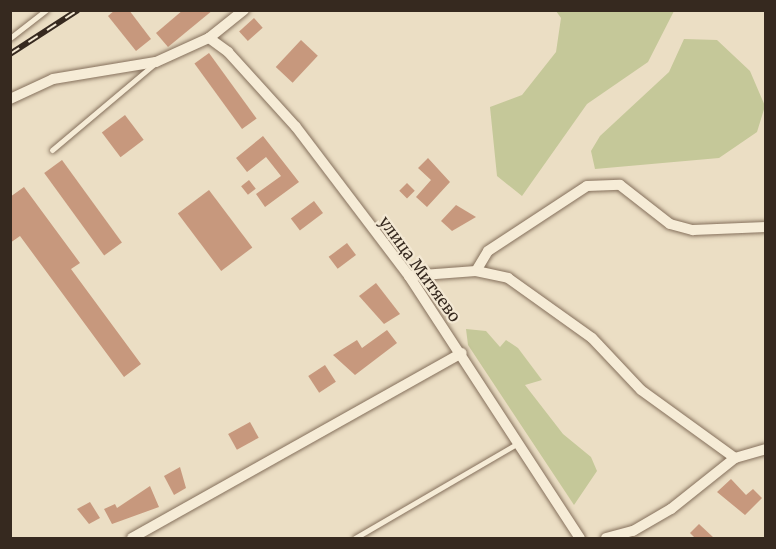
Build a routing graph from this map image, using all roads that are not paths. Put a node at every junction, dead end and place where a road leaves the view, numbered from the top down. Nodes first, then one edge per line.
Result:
1 (46, 10) edge
2 (244, 10) edge
3 (10, 38) edge
4 (209, 38) junction
5 (156, 62) junction
6 (10, 99) edge
7 (52, 150) dead end
8 (765, 227) edge
9 (476, 271) junction
10 (409, 276) junction
11 (462, 353) junction
12 (520, 442) junction
13 (765, 449) edge
14 (735, 458) junction
15 (132, 538) edge
16 (356, 538) edge
17 (580, 538) edge
18 (606, 538) edge

1 - 3 lane
2 - 4 street
4 - 5 street
4 - 10 street, улица Митяево
5 - 6 street
5 - 7 lane
8 - 9 street
9 - 10 street
9 - 14 street
10 - 11 street, улица Митяево
11 - 12 street, улица Митяево
11 - 15 street
12 - 16 lane
12 - 17 street, улица Митяево
13 - 14 street
14 - 18 street

